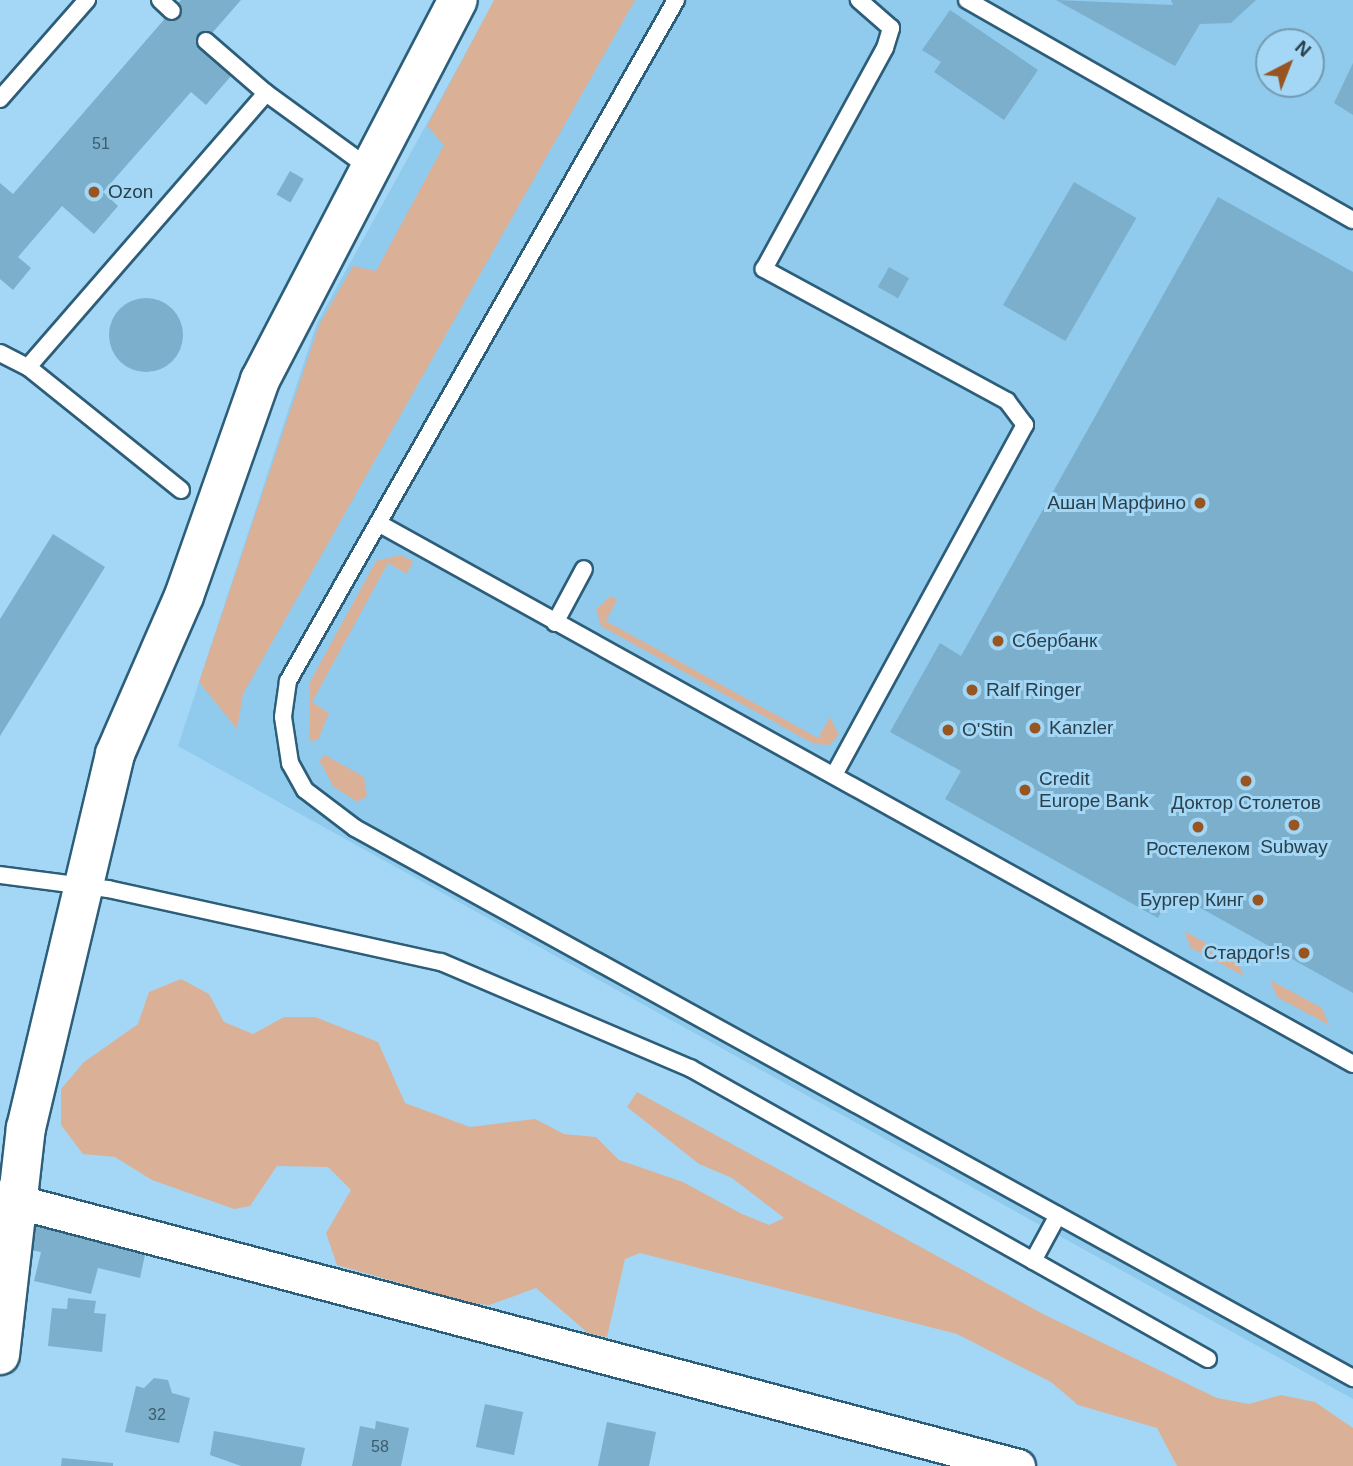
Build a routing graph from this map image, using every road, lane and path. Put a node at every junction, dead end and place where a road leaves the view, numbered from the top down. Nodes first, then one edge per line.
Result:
1 (87, 0) edge
2 (458, 0) edge
3 (676, 0) edge
4 (859, 0) edge
5 (967, 0) edge
6 (206, 41) dead end
7 (266, 93) junction
8 (0, 99) edge
9 (372, 170) junction
10 (1353, 220) edge
11 (0, 353) edge
12 (28, 367) junction
13 (181, 490) dead end
14 (378, 523) junction
15 (584, 569) dead end
16 (555, 623) junction
17 (834, 775) junction
18 (0, 875) edge
19 (81, 885) junction
20 (1353, 1064) edge
21 (8, 1198) edge
22 (1058, 1215) junction
23 (1033, 1261) junction
24 (0, 1356) edge
25 (1208, 1359) dead end
26 (1353, 1378) edge
27 (1018, 1466) edge

1 - 8 lane
2 - 9 street
3 - 14 lane
4 - 17 lane
5 - 10 lane
6 - 7 lane
7 - 9 lane
7 - 12 lane
9 - 19 street
11 - 12 lane
12 - 13 lane
14 - 16 lane
14 - 22 lane
15 - 16 lane
16 - 17 lane
17 - 20 lane
18 - 19 lane
19 - 21 street
19 - 23 lane
21 - 24 street
21 - 27 street
22 - 23 lane
22 - 26 lane
23 - 25 lane

